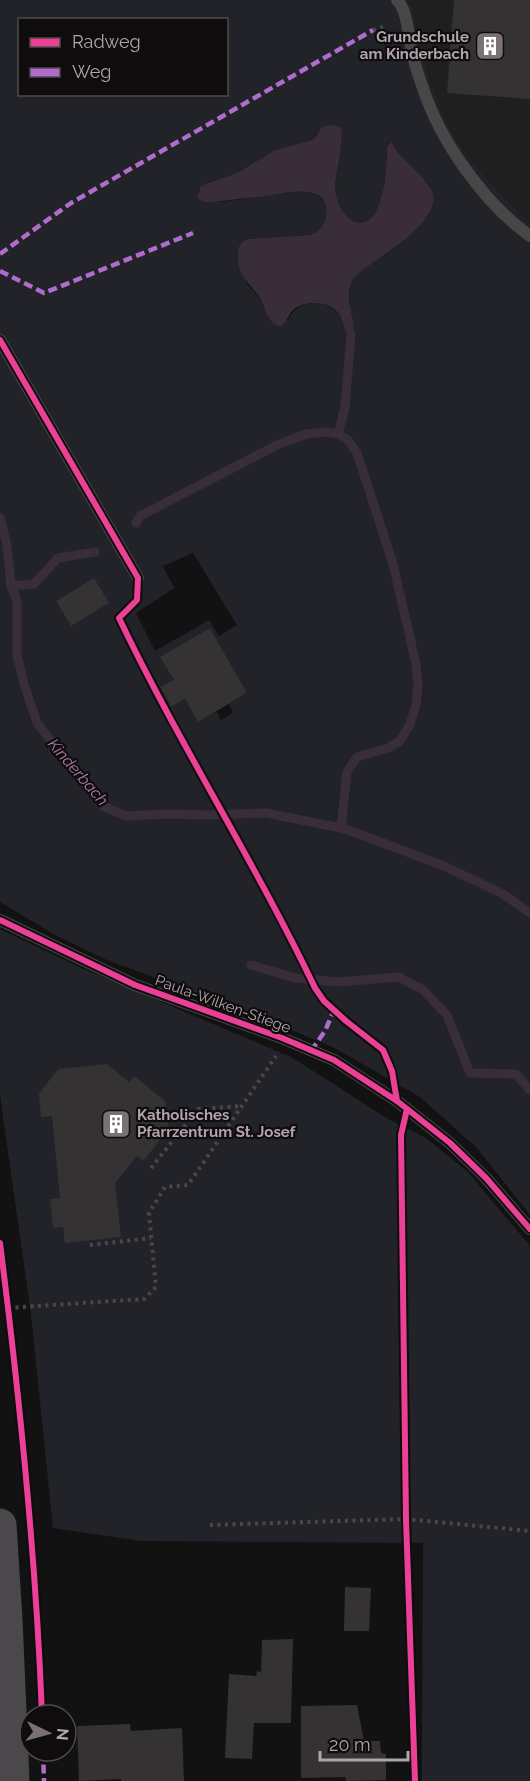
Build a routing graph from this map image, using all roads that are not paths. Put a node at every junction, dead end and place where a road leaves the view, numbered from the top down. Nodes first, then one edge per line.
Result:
1 (397, 0) edge
2 (530, 236) edge
3 (0, 340) edge
4 (138, 578) dead end
5 (0, 920) edge
6 (530, 1229) edge
7 (0, 1525) edge
8 (13, 1781) edge

1 - 2 lane
3 - 4 lane
5 - 6 lane, Paula-Wilken-Stiege
7 - 8 street

